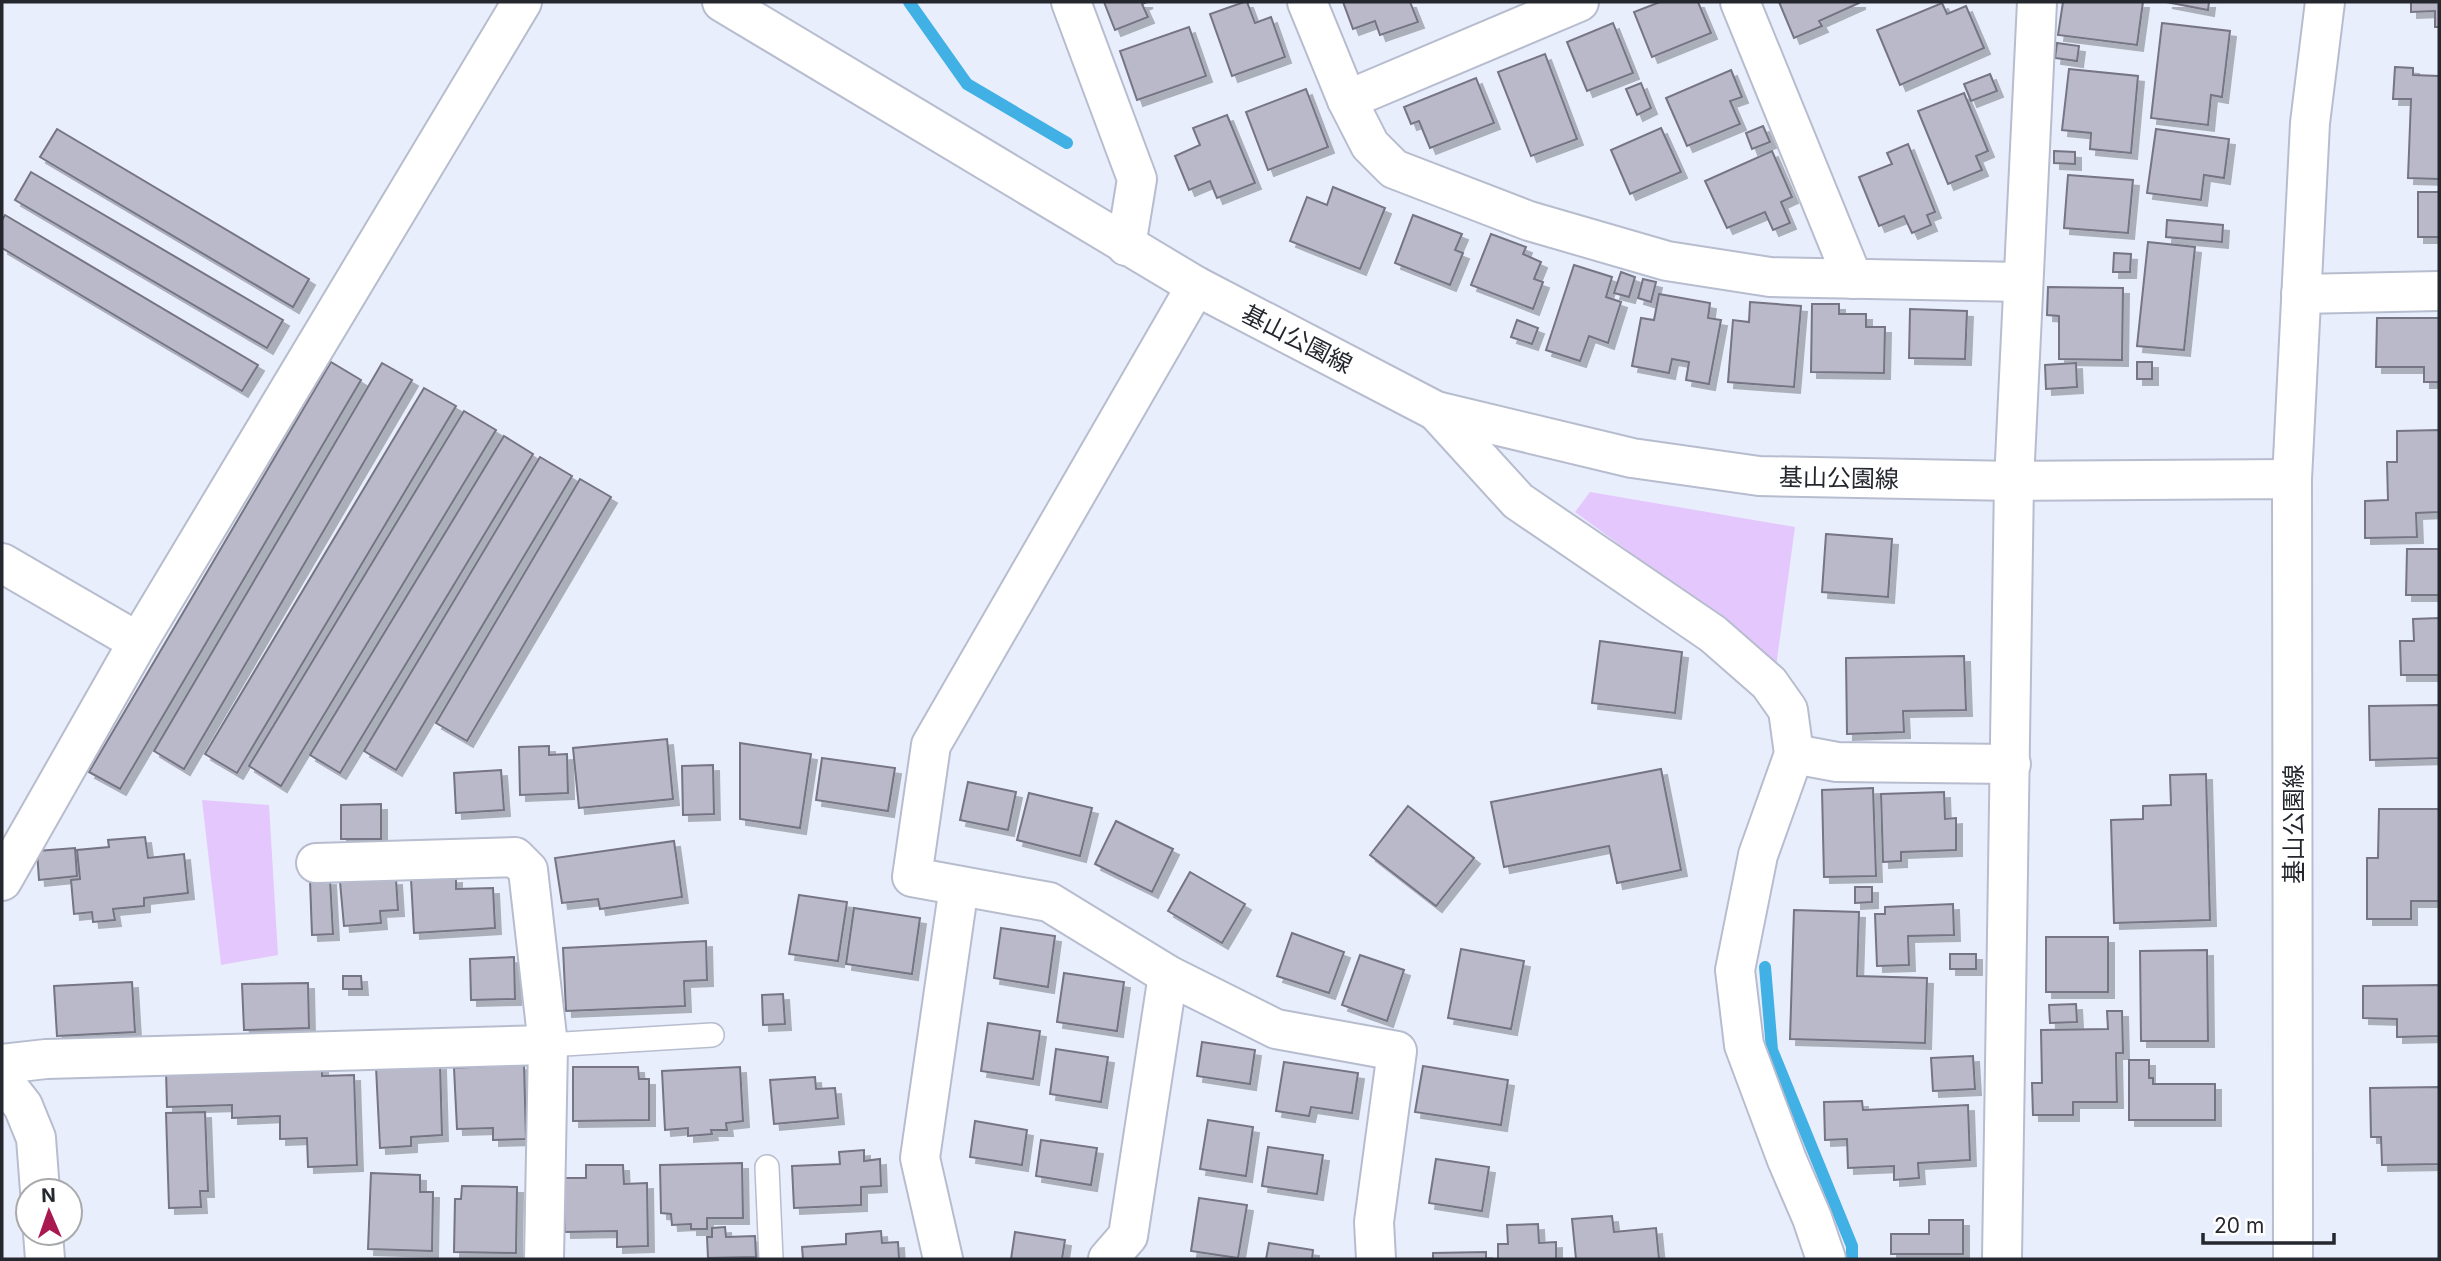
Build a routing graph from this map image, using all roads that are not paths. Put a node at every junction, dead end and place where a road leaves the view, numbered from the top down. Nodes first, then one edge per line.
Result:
1 (522, 2) edge
2 (722, 2) edge
3 (1071, 2) edge
4 (1307, 2) edge
5 (1579, 2) edge
6 (1740, 2) edge
7 (2036, 2) edge
8 (2325, 2) edge
9 (1347, 100) junction
10 (1126, 246) junction
11 (1853, 278) junction
12 (2023, 282) junction
13 (1196, 286) junction
14 (2439, 291) edge
15 (2301, 294) junction
16 (1436, 411) junction
17 (2292, 479) junction
18 (2014, 481) junction
19 (2, 564) edge
20 (138, 642) junction
21 (1794, 754) junction
22 (2011, 764) junction
23 (316, 863) dead end
24 (2, 881) edge
25 (959, 886) junction
26 (1168, 975) junction
27 (712, 1035) dead end
28 (548, 1045) junction
29 (2, 1064) edge
30 (2, 1079) edge
31 (767, 1167) dead end
32 (39, 1177) edge
33 (544, 1259) edge
34 (771, 1259) edge
35 (943, 1259) edge
36 (1108, 1259) edge
37 (1376, 1259) edge
38 (1826, 1259) edge
39 (2002, 1259) edge
40 (2293, 1259) edge

1 - 20 street
2 - 10 street, 基山公園線
3 - 10 street
4 - 9 street
5 - 9 street
6 - 11 street
7 - 12 street
8 - 15 street
9 - 11 street
10 - 13 street, 基山公園線
11 - 12 street
12 - 18 street
13 - 16 street, 基山公園線
13 - 25 street
14 - 15 street
15 - 17 street
16 - 18 street, 基山公園線
16 - 21 street
17 - 18 street, 基山公園線
17 - 40 street, 基山公園線
18 - 22 street
19 - 20 street
20 - 24 street
21 - 22 street
21 - 38 street
22 - 39 street
23 - 28 street
25 - 26 street
25 - 35 street
26 - 36 street
26 - 37 street
27 - 28 lane
28 - 29 street
28 - 33 street
30 - 32 street
31 - 34 lane

